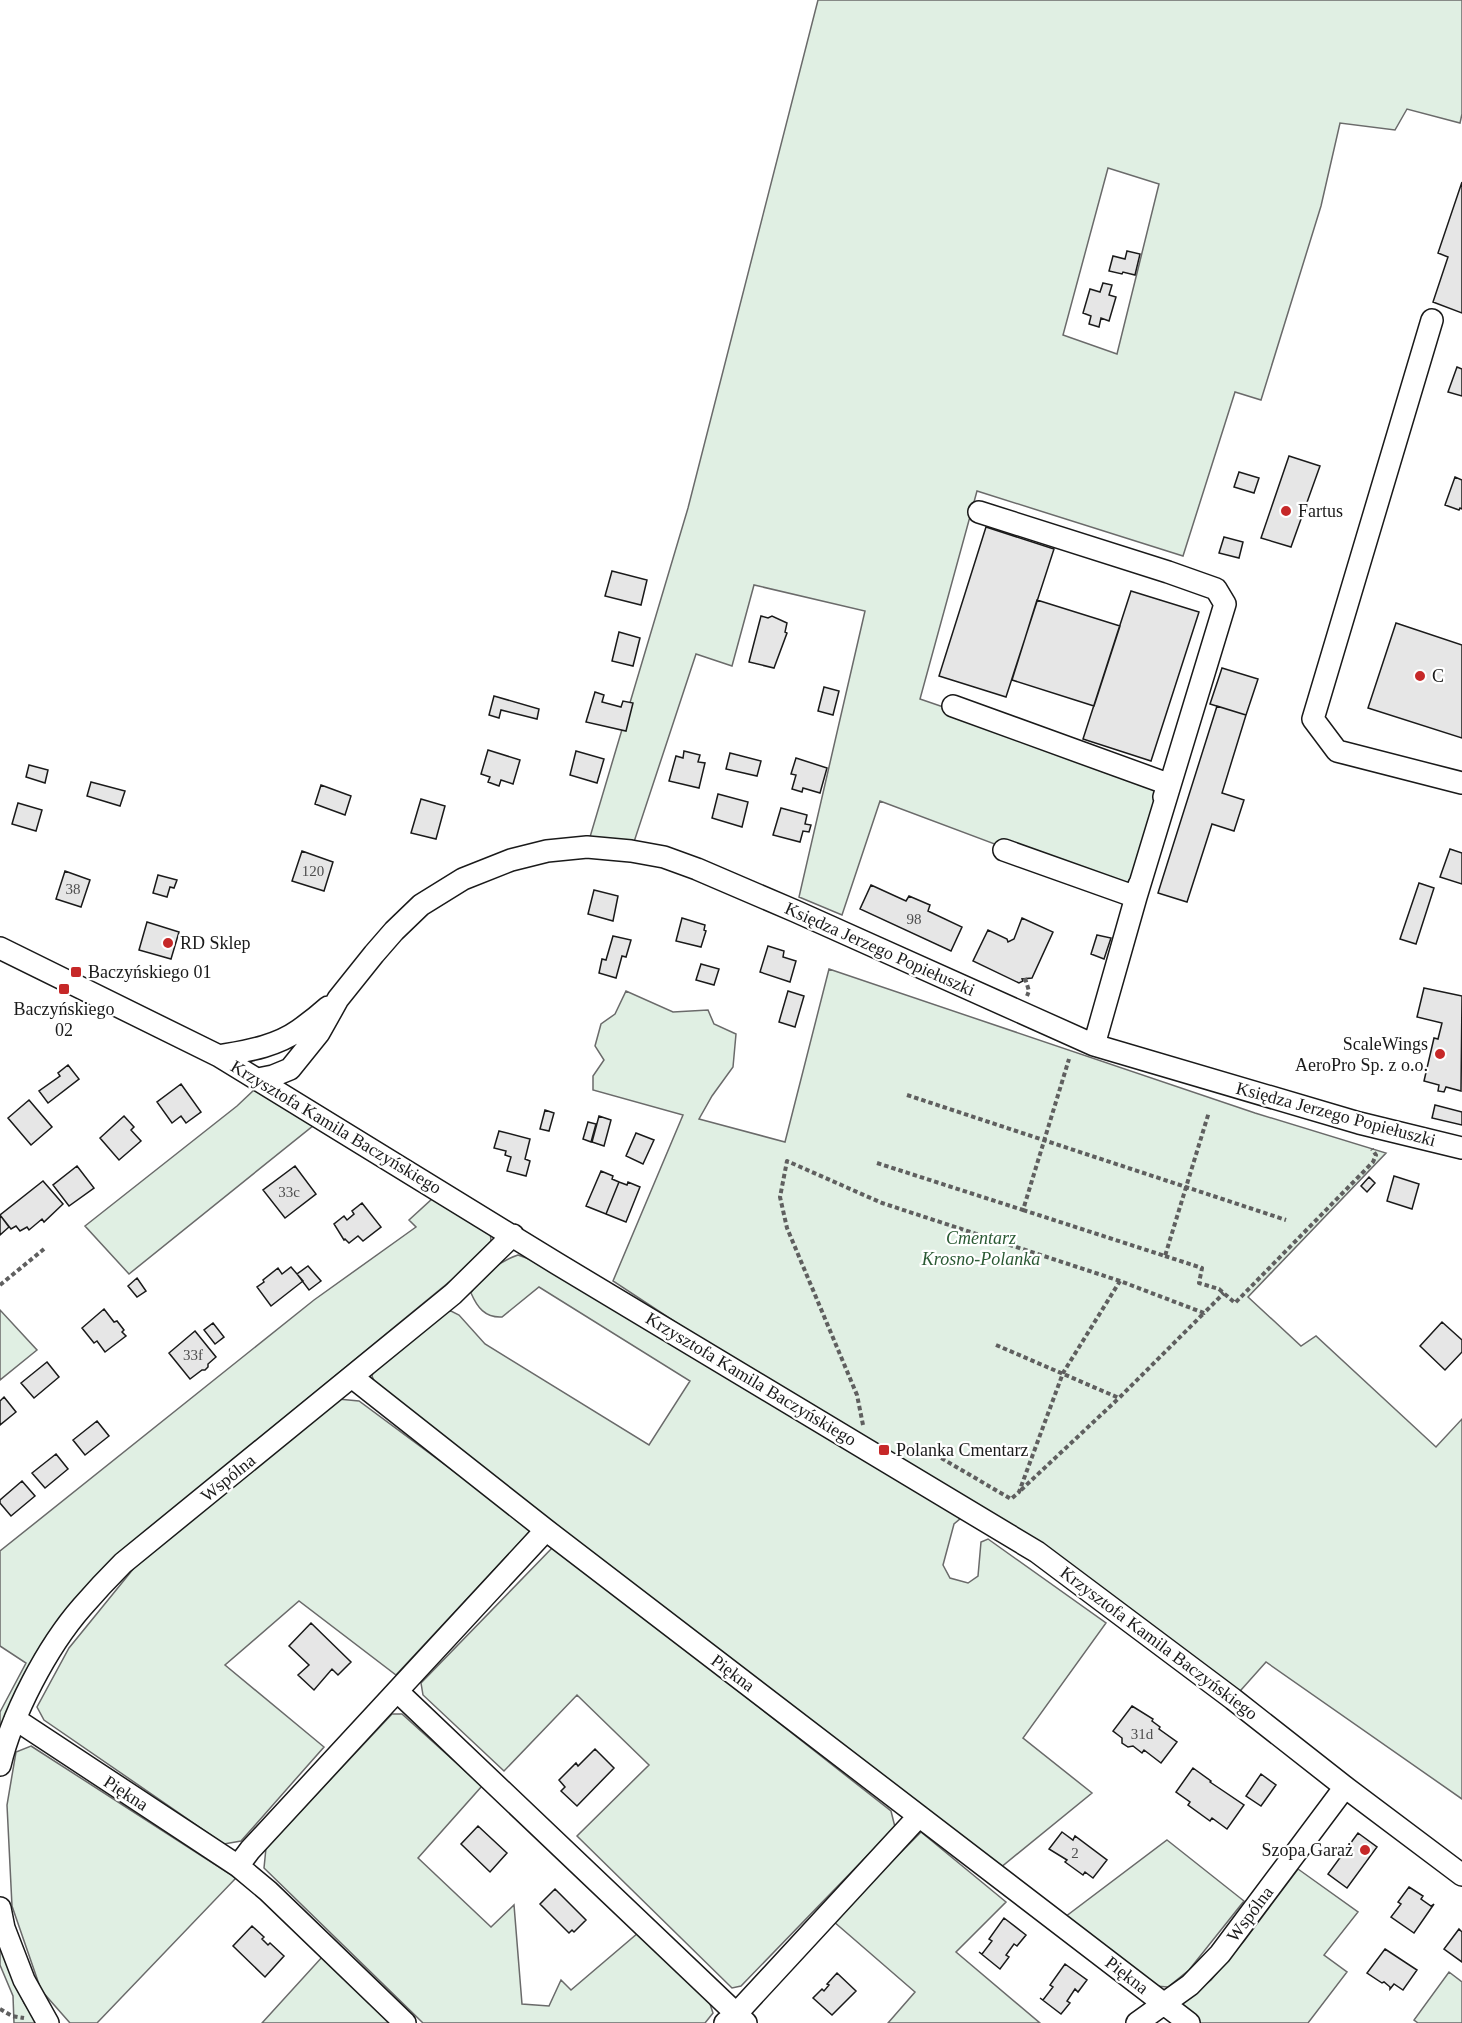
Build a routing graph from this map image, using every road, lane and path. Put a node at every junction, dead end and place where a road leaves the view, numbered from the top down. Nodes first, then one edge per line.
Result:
1 (1432, 320) dead end
2 (980, 512) dead end
3 (953, 706) dead end
4 (1462, 783) edge
5 (1004, 850) dead end
6 (1136, 897) junction
7 (0, 948) edge
8 (1025, 978) dead end
9 (1028, 987) dead end
10 (338, 999) junction
11 (280, 1040) junction
12 (1094, 1045) junction
13 (219, 1056) junction
14 (1068, 1059) dead end
15 (290, 1069) junction
16 (258, 1079) junction
17 (907, 1095) dead end
18 (300, 1106) junction
19 (1209, 1112) dead end
20 (1045, 1139) junction
21 (1462, 1148) edge
22 (1372, 1149) dead end
23 (877, 1163) dead end
24 (1186, 1186) junction
25 (1023, 1210) junction
26 (1286, 1220) dead end
27 (513, 1235) junction
28 (44, 1249) dead end
29 (1165, 1256) junction
30 (1120, 1281) junction
31 (0, 1285) edge
32 (1224, 1293) junction
33 (1204, 1313) junction
34 (996, 1345) dead end
35 (1063, 1372) junction
36 (352, 1377) junction
37 (1119, 1398) junction
38 (863, 1429) dead end
39 (890, 1442) dead end
40 (1019, 1492) junction
41 (546, 1530) junction
42 (397, 1691) junction
43 (15, 1719) junction
44 (0, 1766) edge
45 (1345, 1787) junction
46 (919, 1815) junction
47 (238, 1866) junction
48 (1462, 1875) edge
49 (0, 1908) edge
50 (1163, 2003) junction
51 (736, 2020) edge
52 (48, 2023) edge
53 (405, 2023) edge
54 (1137, 2023) edge
55 (1189, 2023) edge

1 - 4 street
2 - 6 street
3 - 6 street
5 - 6 street
6 - 12 street
7 - 13 street, Krzysztofa Kamila Baczyńskiego
8 - 9 path
10 - 11 street, Księdza Jerzego Popiełuszki
10 - 12 street, Księdza Jerzego Popiełuszki
10 - 15 street, Księdza Jerzego Popiełuszki
11 - 13 street, Księdza Jerzego Popiełuszki
11 - 16 street
12 - 21 street, Księdza Jerzego Popiełuszki
13 - 16 street, Krzysztofa Kamila Baczyńskiego
14 - 20 path
15 - 16 street
15 - 18 street
16 - 18 street, Krzysztofa Kamila Baczyńskiego
17 - 20 path
18 - 27 street, Krzysztofa Kamila Baczyńskiego
19 - 24 path
20 - 24 path
20 - 25 path
22 - 32 path
23 - 25 path
24 - 26 path
24 - 29 path
25 - 29 path
27 - 36 street, Wspólna
27 - 45 street, Krzysztofa Kamila Baczyńskiego
28 - 31 path
29 - 32 path
30 - 33 path
30 - 35 path
30 - 38 path
32 - 33 path
33 - 37 path
34 - 35 path
35 - 37 path
35 - 40 path
36 - 41 street, Piękna
36 - 43 street, Wspólna
37 - 40 path
39 - 40 path
41 - 42 street
41 - 46 street, Piękna
42 - 47 street
42 - 51 street
43 - 44 street, Wspólna
43 - 47 street, Piękna
45 - 48 street, Krzysztofa Kamila Baczyńskiego
45 - 50 street, Wspólna
46 - 50 street, Piękna
46 - 51 street
47 - 53 street, Piękna
49 - 52 street
50 - 54 street, Wspólna
50 - 55 street, Piękna

